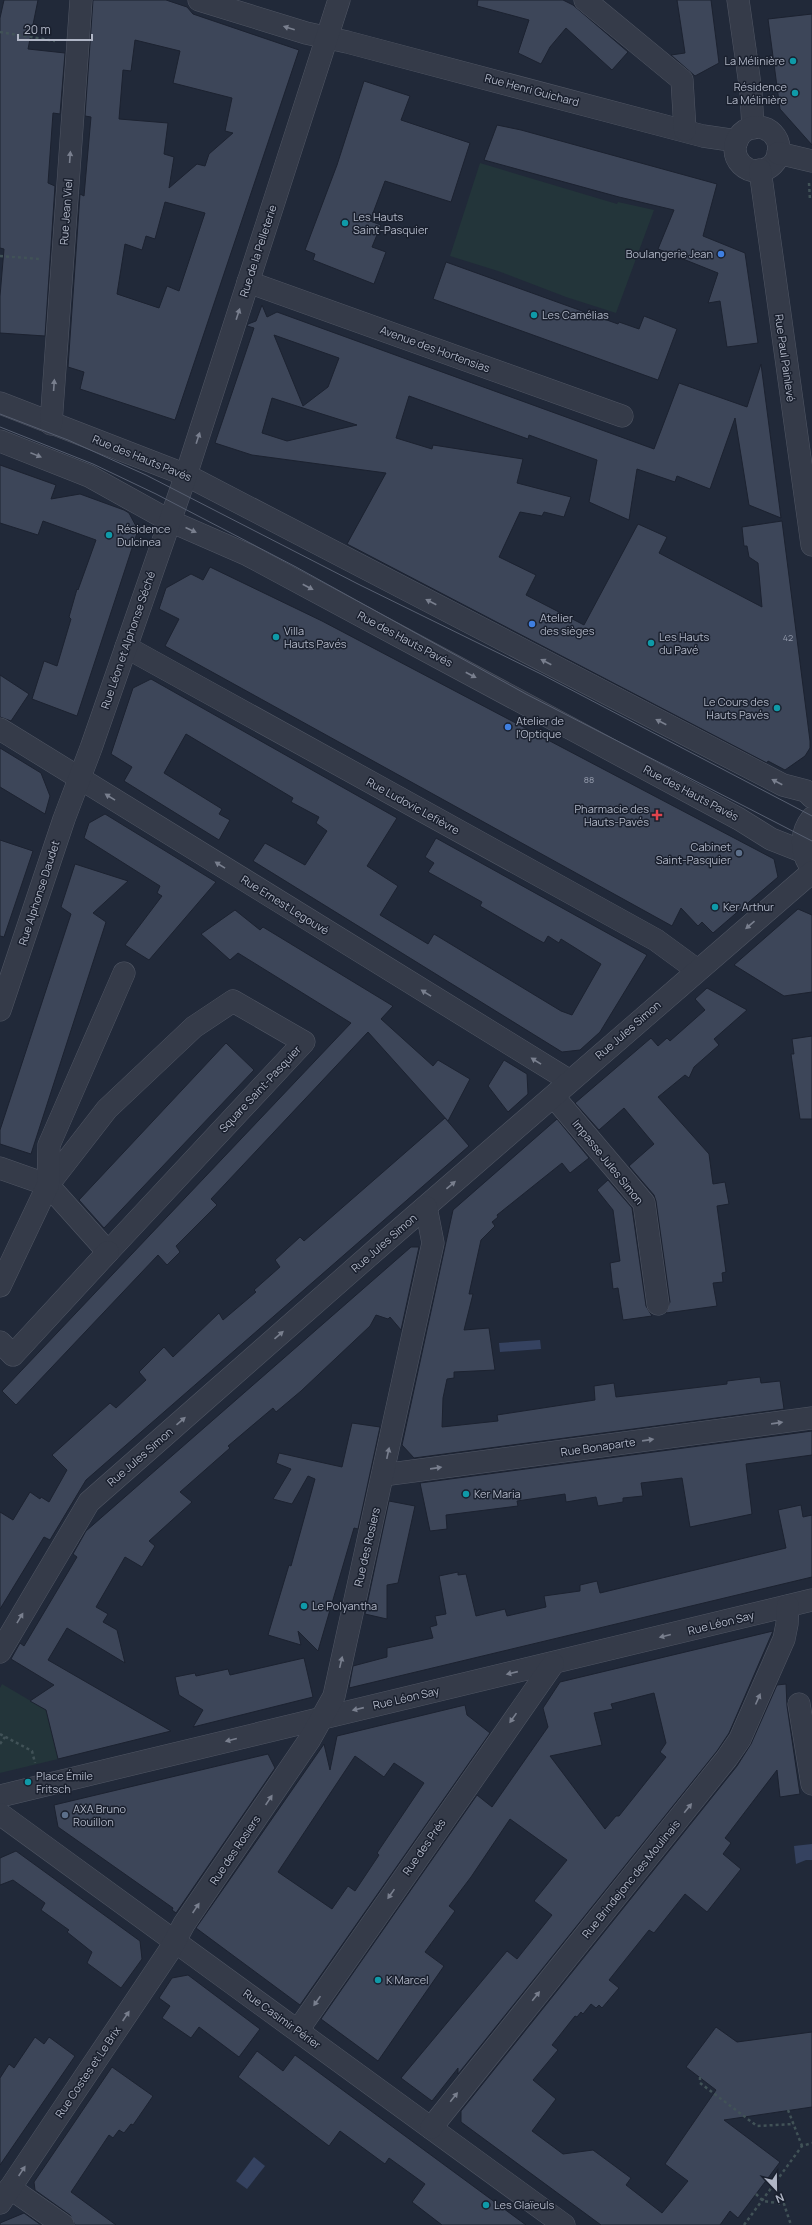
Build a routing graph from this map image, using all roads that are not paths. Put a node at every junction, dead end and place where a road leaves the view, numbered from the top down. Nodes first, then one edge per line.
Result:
1 (81, 0) edge
2 (199, 0) edge
3 (339, 0) edge
4 (585, 0) edge
5 (738, 0) edge
6 (327, 38) junction
7 (685, 130) junction
8 (745, 134) junction
9 (778, 153) junction
10 (812, 161) edge
11 (760, 170) junction
12 (248, 282) junction
13 (0, 403) edge
14 (622, 416) dead end
15 (51, 424) junction
16 (0, 441) edge
17 (806, 468) edge
18 (186, 475) junction
19 (173, 511) junction
20 (812, 545) edge
21 (126, 647) junction
22 (0, 729) edge
23 (79, 778) junction
24 (812, 797) edge
25 (812, 818) edge
26 (808, 861) edge
27 (812, 872) edge
28 (697, 970) junction
29 (124, 973) dead end
30 (5, 975) edge
31 (0, 1010) edge
32 (570, 1081) junction
33 (554, 1097) junction
34 (0, 1168) edge
35 (48, 1185) junction
36 (426, 1206) junction
37 (108, 1252) junction
38 (0, 1286) edge
39 (658, 1304) dead end
40 (0, 1342) edge
41 (812, 1418) edge
42 (383, 1475) junction
43 (812, 1600) edge
44 (788, 1606) junction
45 (0, 1652) edge
46 (552, 1664) junction
47 (799, 1704) dead end
48 (321, 1718) junction
49 (812, 1784) edge
50 (0, 1796) edge
51 (0, 1814) edge
52 (175, 1941) junction
53 (298, 2030) junction
54 (431, 2128) junction
55 (5, 2196) edge
56 (62, 2225) edge
57 (564, 2225) edge

15 -> 1 street, Rue Jean Viel
6 -> 2 street, Rue Henri Guichard
3 - 6 street, Rue de la Pelleterie
4 - 7 street
5 - 8 street
6 - 7 street, Rue Henri Guichard
6 - 12 street, Rue de la Pelleterie
7 - 8 street, Rue Henri Guichard
8 - 9 street
8 - 11 street
9 - 10 street
9 - 11 street
11 - 17 street, Rue Paul Painlevé
12 - 14 street, Avenue des Hortensias
18 -> 12 street, Rue de la Pelleterie
13 - 15 street, Rue des Hauts Pavés
15 - 18 street, Rue des Hauts Pavés
16 -> 19 street, Rue des Hauts Pavés
17 - 20 street, Rue Paul Painlevé
18 - 19 street, Rue de la Pelleterie
24 -> 18 street, Rue des Hauts Pavés
19 - 21 street, Rue Léon et Alphonse Séché
19 -> 26 street, Rue des Hauts Pavés
21 - 23 street, Rue Léon et Alphonse Séché
21 - 28 street, Rue Ludovic Lefièvre
22 - 23 street, Rue Ernest Legouvé
23 - 30 street, Rue Alphonse Daudet
32 -> 23 street, Rue Ernest Legouvé
25 - 26 street
27 -> 28 street, Rue Jules Simon
28 - 32 street, Rue Jules Simon
29 - 35 street
30 - 31 street, Rue Alphonse Daudet
32 - 33 street, Rue Jules Simon
36 -> 33 street, Rue Jules Simon
33 - 39 street, Impasse Jules Simon
34 - 35 street
35 - 37 street
35 - 37 street, Square Saint-Pasquier
35 - 38 street
42 -> 36 street, Rue des Rosiers
45 -> 36 street, Rue Jules Simon
37 - 40 street
42 -> 41 street, Rue Bonaparte
48 -> 42 street, Rue des Rosiers
43 - 44 street, Rue Léon Say
44 -> 46 street, Rue Léon Say
54 -> 44 street, Rue Brindejonc des Moulinais
46 -> 48 street, Rue Léon Say
46 -> 53 street, Rue des Prés
47 - 49 street
48 -> 50 street, Rue Léon Say
52 -> 48 street, Rue des Rosiers
51 - 52 street, Rue Casimir Périer
52 - 53 street, Rue Casimir Périer
55 -> 52 street, Rue Costes et Le Brix
53 - 54 street, Rue Casimir Périer
54 - 57 street, Rue Casimir Périer
55 - 56 street

